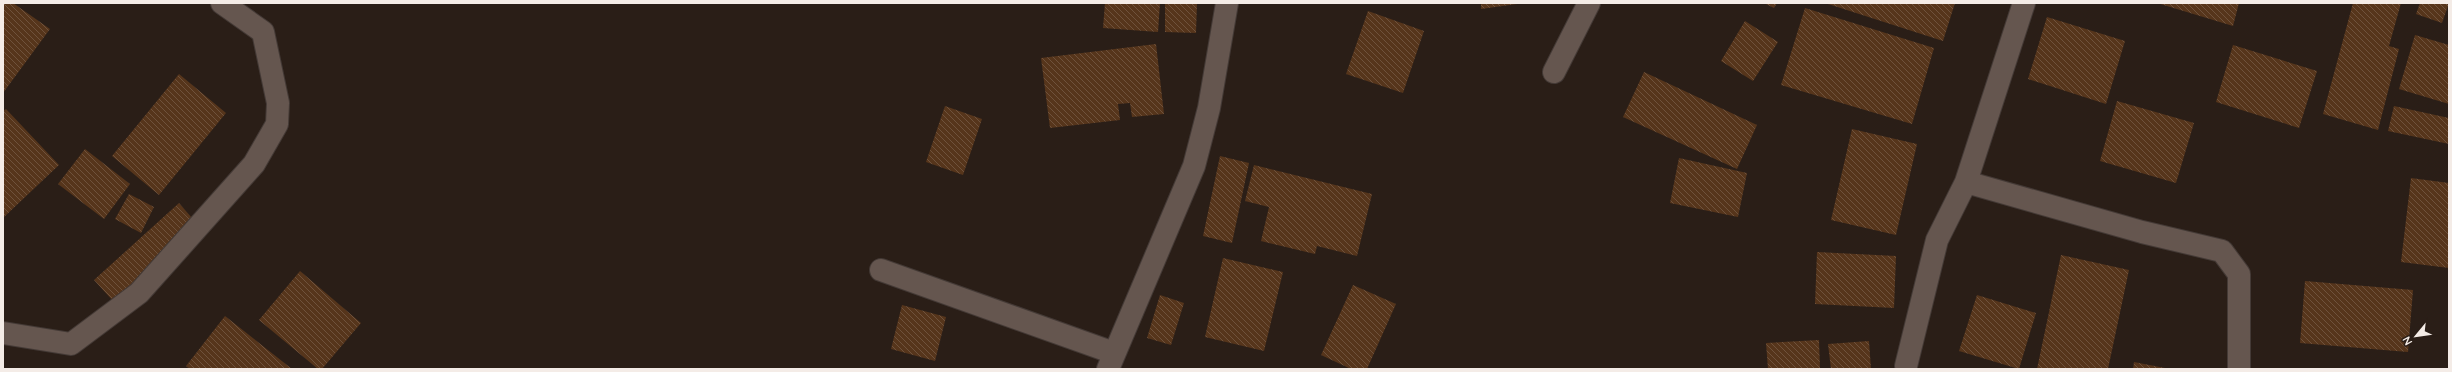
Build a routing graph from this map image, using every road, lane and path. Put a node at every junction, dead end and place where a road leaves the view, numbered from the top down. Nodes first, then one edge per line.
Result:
1 (222, 3) edge
2 (1227, 3) edge
3 (1590, 3) edge
4 (2024, 3) edge
5 (1554, 72) dead end
6 (1966, 182) junction
7 (881, 270) dead end
8 (3, 333) edge
9 (1111, 361) edge
10 (1906, 366) dead end
11 (2239, 369) edge

1 - 8 street
2 - 9 street
3 - 5 street
4 - 6 street
6 - 10 street
6 - 11 street
7 - 9 street

